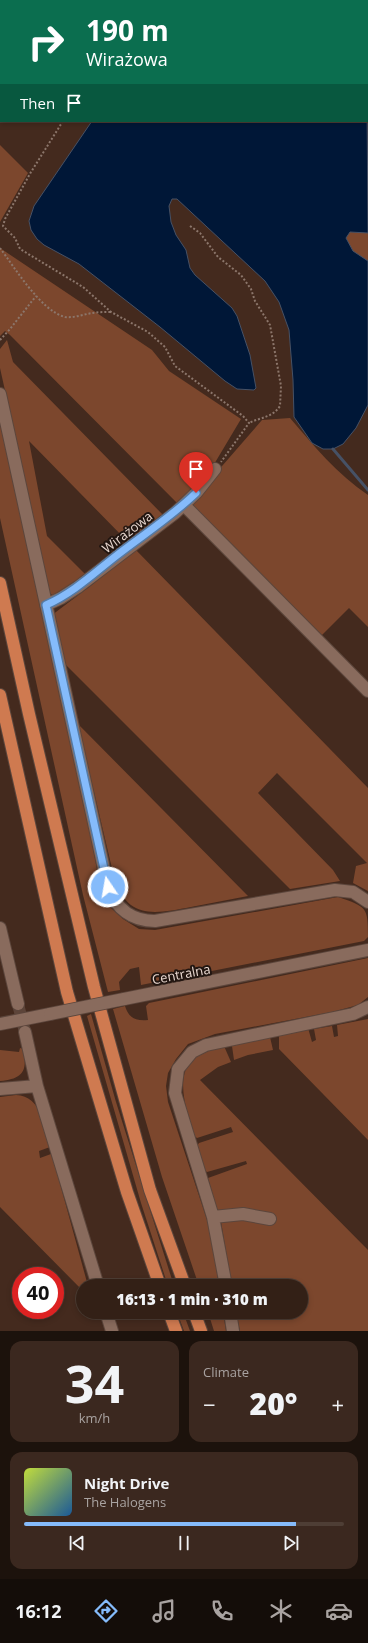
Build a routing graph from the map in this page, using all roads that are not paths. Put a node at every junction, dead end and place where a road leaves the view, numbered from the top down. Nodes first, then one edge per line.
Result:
1 (0, 394) edge
2 (215, 469) road end
3 (184, 505) junction
4 (0, 583) edge
5 (46, 605) junction
6 (368, 691) edge
7 (0, 695) edge
8 (368, 902) edge
9 (0, 928) edge
10 (368, 950) edge
11 (18, 1004) tunnel mouth
12 (368, 1007) edge
13 (0, 1024) edge
14 (25, 1032) tunnel mouth
15 (37, 1086) junction
16 (0, 1090) edge
17 (213, 1216) junction
18 (270, 1219) dead end
19 (96, 1279) edge
20 (158, 1279) edge
21 (182, 1279) edge
22 (225, 1279) edge
23 (108, 1319) edge
24 (172, 1319) edge
25 (197, 1319) edge
26 (231, 1319) edge
27 (112, 1331) edge
28 (176, 1331) edge
29 (201, 1331) edge
30 (233, 1331) edge

1 - 5 street
2 - 3 street, Wirażowa
3 - 5 street, Wirażowa
3 - 6 street
4 - 21 highway
5 - 8 street
7 - 20 highway
9 - 11 street
10 - 13 street, Centralna, bridge
12 - 17 street
14 - 15 street
15 - 16 street
15 - 19 street
17 - 18 street
17 - 22 street
23 - 27 street
24 - 28 highway
25 - 29 highway
26 - 30 street

